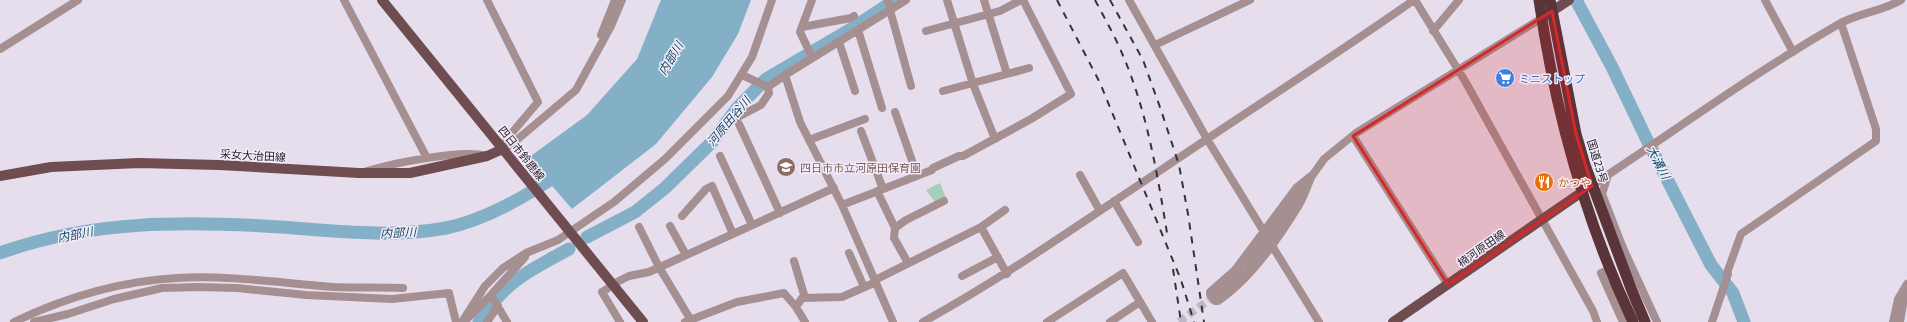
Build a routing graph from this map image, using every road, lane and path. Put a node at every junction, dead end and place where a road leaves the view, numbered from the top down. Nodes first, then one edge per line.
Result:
1 (78, 0) edge
2 (344, 0) edge
3 (382, 0) edge
4 (487, 0) edge
5 (615, 0) edge
6 (622, 0) edge
7 (772, 0) edge
8 (812, 0) edge
9 (906, 0) edge
10 (947, 0) edge
11 (984, 0) edge
12 (1022, 0) edge
13 (1128, 0) edge
14 (1250, 0) edge
15 (1415, 0) edge
16 (1459, 0) edge
17 (1539, 0) edge
18 (1765, 0) edge
19 (1902, 0) edge
20 (1568, 1) edge
21 (889, 5) edge
22 (1551, 5) edge
23 (989, 15) junction
24 (854, 16) dead end
25 (1542, 18) junction
26 (1841, 23) junction
27 (954, 24) junction
28 (802, 27) junction
29 (858, 30) junction
30 (926, 31) dead end
31 (1433, 32) junction
32 (839, 42) junction
33 (1155, 44) junction
34 (600, 45) junction
35 (0, 49) edge
36 (1793, 52) junction
37 (812, 56) junction
38 (1029, 68) dead end
39 (1458, 70) junction
40 (1007, 74) junction
41 (742, 75) junction
42 (785, 75) junction
43 (762, 84) junction
44 (973, 84) junction
45 (911, 86) dead end
46 (855, 91) dead end
47 (944, 91) dead end
48 (882, 108) dead end
49 (895, 112) dead end
50 (865, 119) dead end
51 (861, 131) dead end
52 (1353, 136) junction
53 (995, 139) junction
54 (1207, 139) junction
55 (809, 140) junction
56 (503, 149) junction
57 (487, 156) junction
58 (720, 156) dead end
59 (427, 158) junction
60 (359, 173) junction
61 (1312, 174) junction
62 (917, 175) junction
63 (1080, 175) dead end
64 (0, 176) edge
65 (1608, 176) junction
66 (1592, 186) junction
67 (834, 188) junction
68 (880, 190) junction
69 (1582, 192) junction
70 (944, 201) dead end
71 (1114, 201) junction
72 (842, 205) junction
73 (1005, 210) dead end
74 (1100, 211) junction
75 (780, 213) junction
76 (682, 216) dead end
77 (1543, 220) junction
78 (752, 225) junction
79 (670, 226) dead end
80 (639, 227) dead end
81 (981, 227) junction
82 (895, 228) junction
83 (569, 230) junction
84 (1264, 232) junction
85 (733, 234) junction
86 (1138, 242) dead end
87 (1271, 244) junction
88 (526, 253) junction
89 (849, 253) dead end
90 (686, 255) junction
91 (998, 257) junction
92 (794, 262) dead end
93 (908, 263) junction
94 (659, 267) junction
95 (1611, 269) junction
96 (1007, 274) junction
97 (962, 276) dead end
98 (876, 281) junction
99 (617, 282) dead end
100 (1907, 284) edge
101 (1448, 285) junction
102 (864, 287) junction
103 (403, 288) dead end
104 (607, 288) dead end
105 (1218, 294) tunnel mouth
106 (805, 298) junction
107 (495, 301) junction
108 (1140, 302) junction
109 (796, 307) junction
110 (689, 321) edge
111 (14, 322) edge
112 (34, 322) edge
113 (456, 322) edge
114 (463, 322) edge
115 (487, 322) edge
116 (507, 322) edge
117 (620, 322) edge
118 (643, 322) edge
119 (805, 322) edge
120 (893, 322) edge
121 (923, 322) edge
122 (1047, 322) edge
123 (1110, 322) edge
124 (1152, 322) edge
125 (1319, 322) edge
126 (1394, 322) edge
127 (1597, 322) edge
128 (1623, 322) edge
129 (1633, 322) edge
130 (1646, 322) edge
131 (1657, 322) edge
132 (1712, 322) edge
133 (1893, 322) edge
134 (1900, 322) edge

1 - 35 street
2 - 59 street
3 - 56 main road, 四日市鈴鹿線
4 - 56 street
5 - 34 street
6 - 34 street
7 - 41 street
8 - 28 street
9 - 21 street
10 - 27 street
11 - 23 street
12 - 23 street
12 - 53 street
13 - 33 street
14 - 33 street
15 - 31 street
15 - 54 street
16 - 31 street
17 - 25 highway
18 - 36 street
19 - 26 street
20 - 22 main road
21 - 29 street
21 - 45 street
22 - 25 main road
22 - 66 highway, 国道23号
23 - 27 street
23 - 40 street
24 - 28 street
25 - 39 street
25 - 69 highway
26 - 36 street
26 - 132 street
27 - 30 street
27 - 44 street
28 - 37 street
29 - 32 street
29 - 48 street
31 - 39 street
32 - 37 street
32 - 46 street
33 - 54 street
34 - 56 street
36 - 65 street
37 - 42 street
38 - 40 street
39 - 52 street
39 - 77 street
40 - 44 street
41 - 43 street
41 - 83 street
42 - 43 street
42 - 55 street
43 - 75 street
44 - 47 street
44 - 53 street
49 - 62 street
50 - 55 street
51 - 68 street
52 - 61 street
52 - 101 street
53 - 62 street
54 - 71 street
54 - 84 street
55 - 67 street
56 - 57 main road, 采女大治田線
56 - 83 main road, 四日市鈴鹿線
57 - 59 street
57 - 60 main road, 采女大治田線
58 - 78 street
59 - 60 street
60 - 64 main road, 采女大治田線
61 - 84 street
61 - 87 street
61 - 105 street
62 - 68 street
63 - 74 street
65 - 66 street
65 - 131 street
66 - 69 street
66 - 130 highway, 国道23号
67 - 72 street
67 - 75 street
68 - 72 street
68 - 82 street
69 - 77 main road, 楠河原田線
69 - 95 highway
70 - 82 street
71 - 74 street
71 - 86 street
72 - 98 street
73 - 81 street
74 - 96 street
75 - 78 street
76 - 85 street
77 - 101 main road, 楠河原田線
77 - 127 street
78 - 85 street
79 - 90 street
80 - 94 street
81 - 91 street
81 - 93 street
82 - 93 street
83 - 88 street
83 - 118 main road, 四日市鈴鹿線
84 - 87 street
85 - 90 street
87 - 125 street
88 - 107 street
88 - 114 street
89 - 102 street
90 - 94 street
91 - 96 street
91 - 97 street
92 - 106 street
93 - 98 street
94 - 99 street
94 - 110 street
95 - 128 street
95 - 129 highway
96 - 121 street
98 - 102 street
98 - 120 street
100 - 133 street
100 - 134 street
101 - 126 main road, 楠河原田線
102 - 106 street
103 - 111 street
104 - 117 street
106 - 109 street
107 - 114 street
107 - 115 street
107 - 116 street
108 - 122 street
108 - 123 street
108 - 124 street
109 - 110 street
109 - 119 street
112 - 113 street

